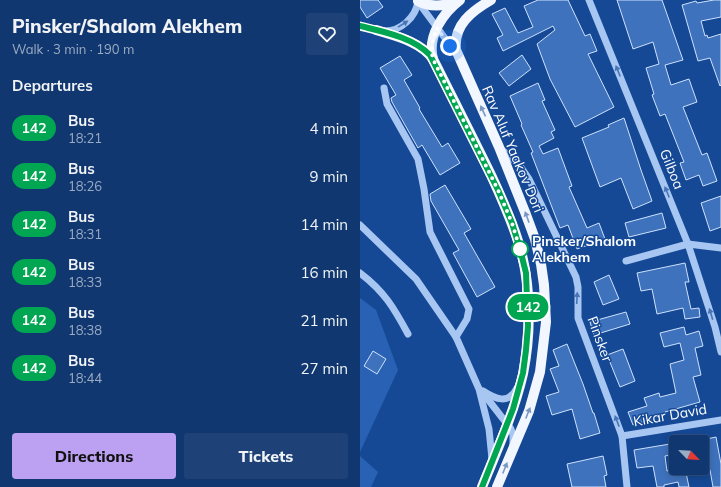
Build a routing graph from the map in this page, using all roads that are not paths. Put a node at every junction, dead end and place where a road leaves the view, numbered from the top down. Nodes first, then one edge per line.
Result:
1 (417, 0) edge
2 (460, 0) edge
3 (491, 0) edge
4 (589, 0) edge
5 (360, 26) edge
6 (437, 28) junction
7 (376, 30) junction
8 (457, 55) junction
9 (433, 59) junction
10 (384, 88) dead end
11 (499, 147) junction
12 (360, 225) edge
13 (688, 244) junction
14 (721, 248) edge
15 (626, 261) dead end
16 (360, 274) edge
17 (408, 334) dead end
18 (456, 337) junction
19 (721, 352) edge
20 (521, 381) junction
21 (479, 389) junction
22 (721, 420) edge
23 (507, 424) junction
24 (622, 436) junction
25 (513, 449) junction
26 (492, 462) junction
27 (482, 487) edge
28 (497, 487) edge
29 (627, 487) edge

1 - 2 main road
1 - 6 street
7 -> 1 street
2 - 6 main road
3 - 8 main road
13 -> 4 street, Gilboa
5 - 7 street
6 - 8 street
6 - 9 main road
7 - 9 main road
11 -> 8 main road, Rav Aluf Yaakov Dori
9 - 20 main road
10 - 18 street
24 -> 11 street, Pinsker
25 -> 11 main road, Rav Aluf Yaakov Dori
12 - 18 street
13 - 14 street
13 - 15 street
19 -> 13 street, Gilboa
16 - 17 street
18 - 21 street
20 - 21 street
20 - 23 main road
21 - 23 street
21 - 26 street
22 - 24 street, Kikar David
23 - 25 street
23 - 26 main road
24 - 29 street, Pinsker
28 -> 25 main road, Rav Aluf Yaakov Dori
26 - 27 main road

